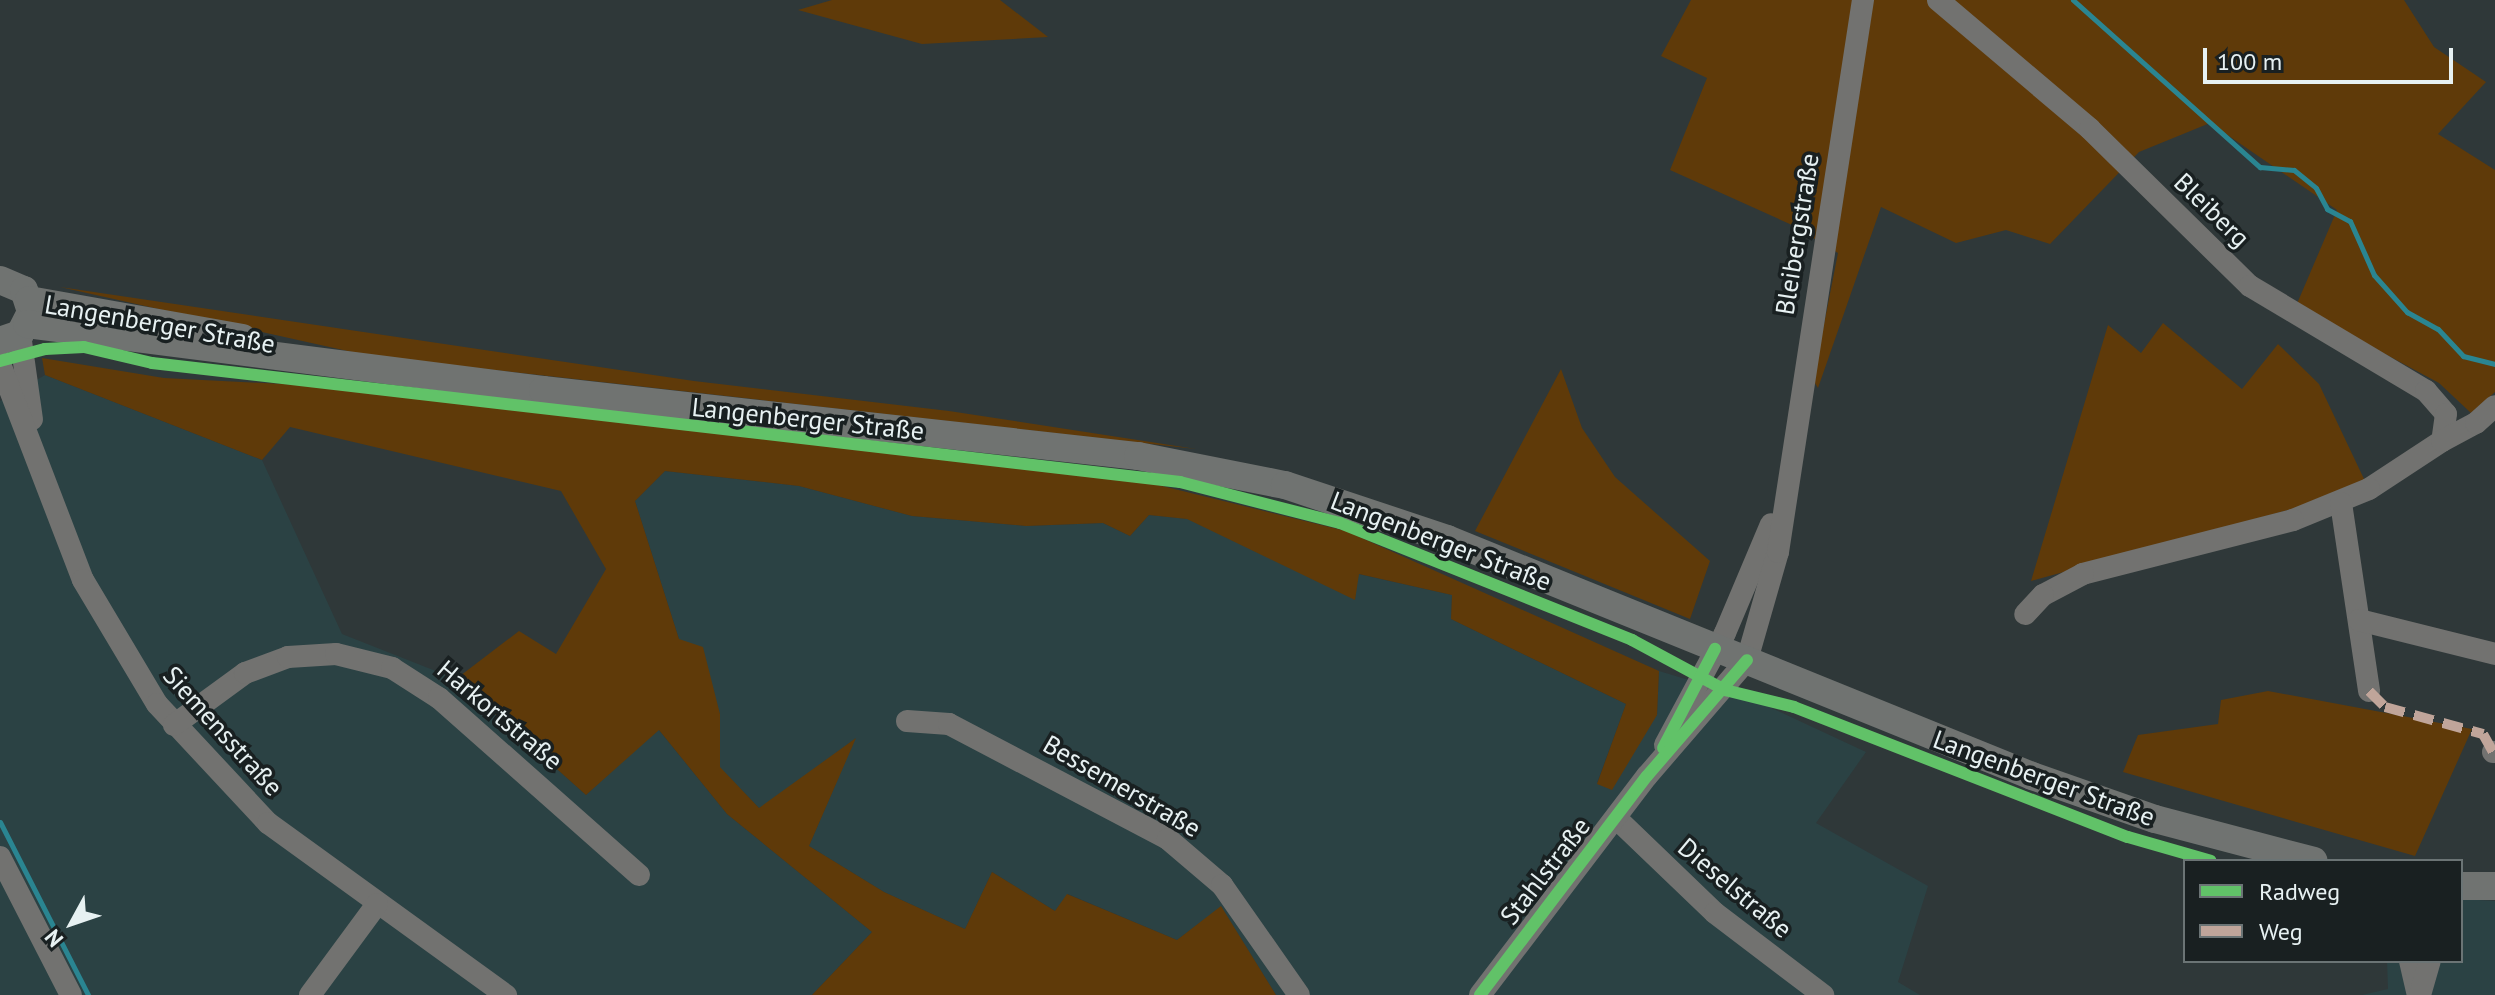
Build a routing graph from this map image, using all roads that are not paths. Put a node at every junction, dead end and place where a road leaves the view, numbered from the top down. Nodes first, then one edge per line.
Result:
1 (1863, 0) edge
2 (1938, 0) edge
3 (0, 280) edge
4 (19, 325) edge
5 (0, 364) edge
6 (2495, 406) edge
7 (2442, 441) junction
8 (35, 452) junction
9 (1786, 477) junction
10 (2341, 503) junction
11 (2025, 614) dead end
12 (2359, 620) junction
13 (1715, 649) junction
14 (2495, 654) edge
15 (1747, 660) junction
16 (2369, 691) dead end
17 (907, 721) dead end
18 (174, 725) junction
19 (1647, 776) junction
20 (1616, 818) junction
21 (0, 857) edge
22 (2306, 859) edge
23 (639, 875) dead end
24 (2463, 886) edge
25 (2495, 886) edge
26 (377, 904) junction
27 (2411, 963) edge
28 (2429, 963) edge
29 (71, 995) edge
30 (310, 995) edge
31 (506, 995) edge
32 (1299, 995) edge
33 (1480, 995) edge
34 (1823, 995) edge
35 (2419, 995) edge

1 - 9 street, Bleibergstraße
2 - 7 street, Bleiberg
3 - 4 main road
4 - 8 street, Siemensstraße
4 - 13 main road, Langenberger Straße
5 - 8 street, Siemensstraße
6 - 7 street
7 - 10 street
8 - 18 street, Siemensstraße
9 - 13 street, Bleibergstraße
9 - 15 street, Bleibergstraße
10 - 11 street
10 - 12 street
12 - 14 street
12 - 16 street
13 - 15 main road, Langenberger Straße
13 - 19 street, Stahlstraße
15 - 19 street, Stahlstraße
15 - 22 main road, Langenberger Straße
17 - 32 street, Bessemerstraße
18 - 23 street, Harkortstraße
18 - 26 street, Siemensstraße
19 - 20 street, Stahlstraße
20 - 33 street, Stahlstraße
20 - 34 street, Dieselstraße
21 - 29 street
24 - 25 main road
26 - 30 street
26 - 31 street, Siemensstraße
27 - 35 street
28 - 35 street

